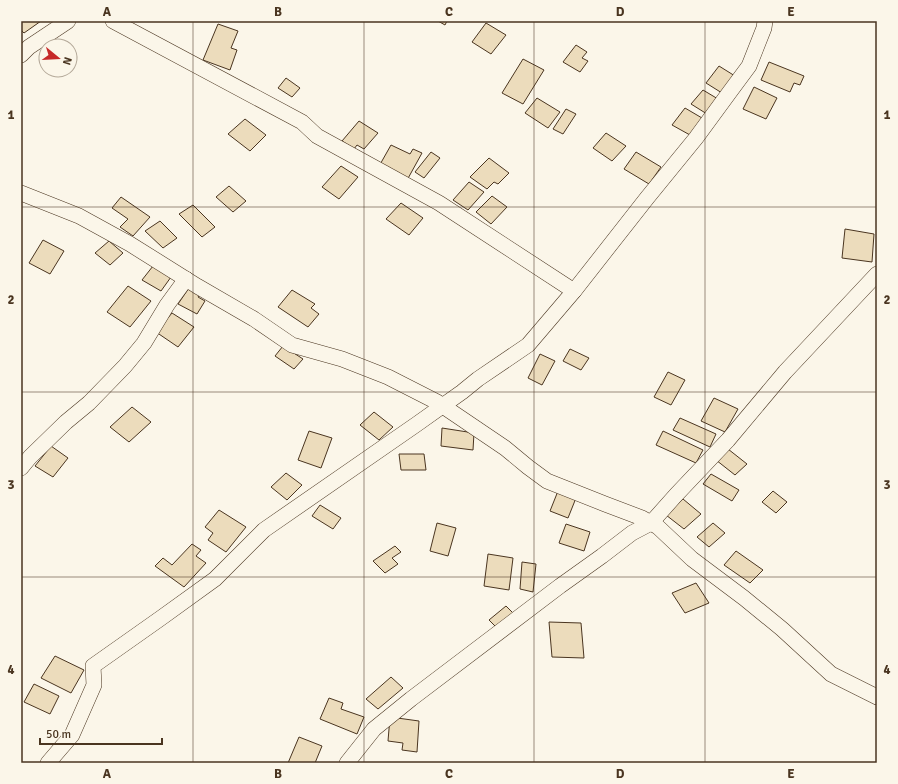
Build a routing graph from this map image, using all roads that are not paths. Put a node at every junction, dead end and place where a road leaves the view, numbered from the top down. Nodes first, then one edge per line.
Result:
1 (68, 21) edge
2 (113, 21) edge
3 (765, 21) edge
4 (21, 55) edge
5 (21, 193) edge
6 (877, 274) edge
7 (186, 279) junction
8 (574, 291) junction
9 (442, 406) junction
10 (21, 468) edge
11 (651, 523) junction
12 (877, 697) edge
13 (48, 763) edge
14 (346, 763) edge

1 - 4 street
2 - 8 street
3 - 8 street
5 - 7 street
6 - 11 street
7 - 9 street
7 - 10 street
8 - 9 street
9 - 11 street
9 - 13 street
11 - 12 street
11 - 14 street

